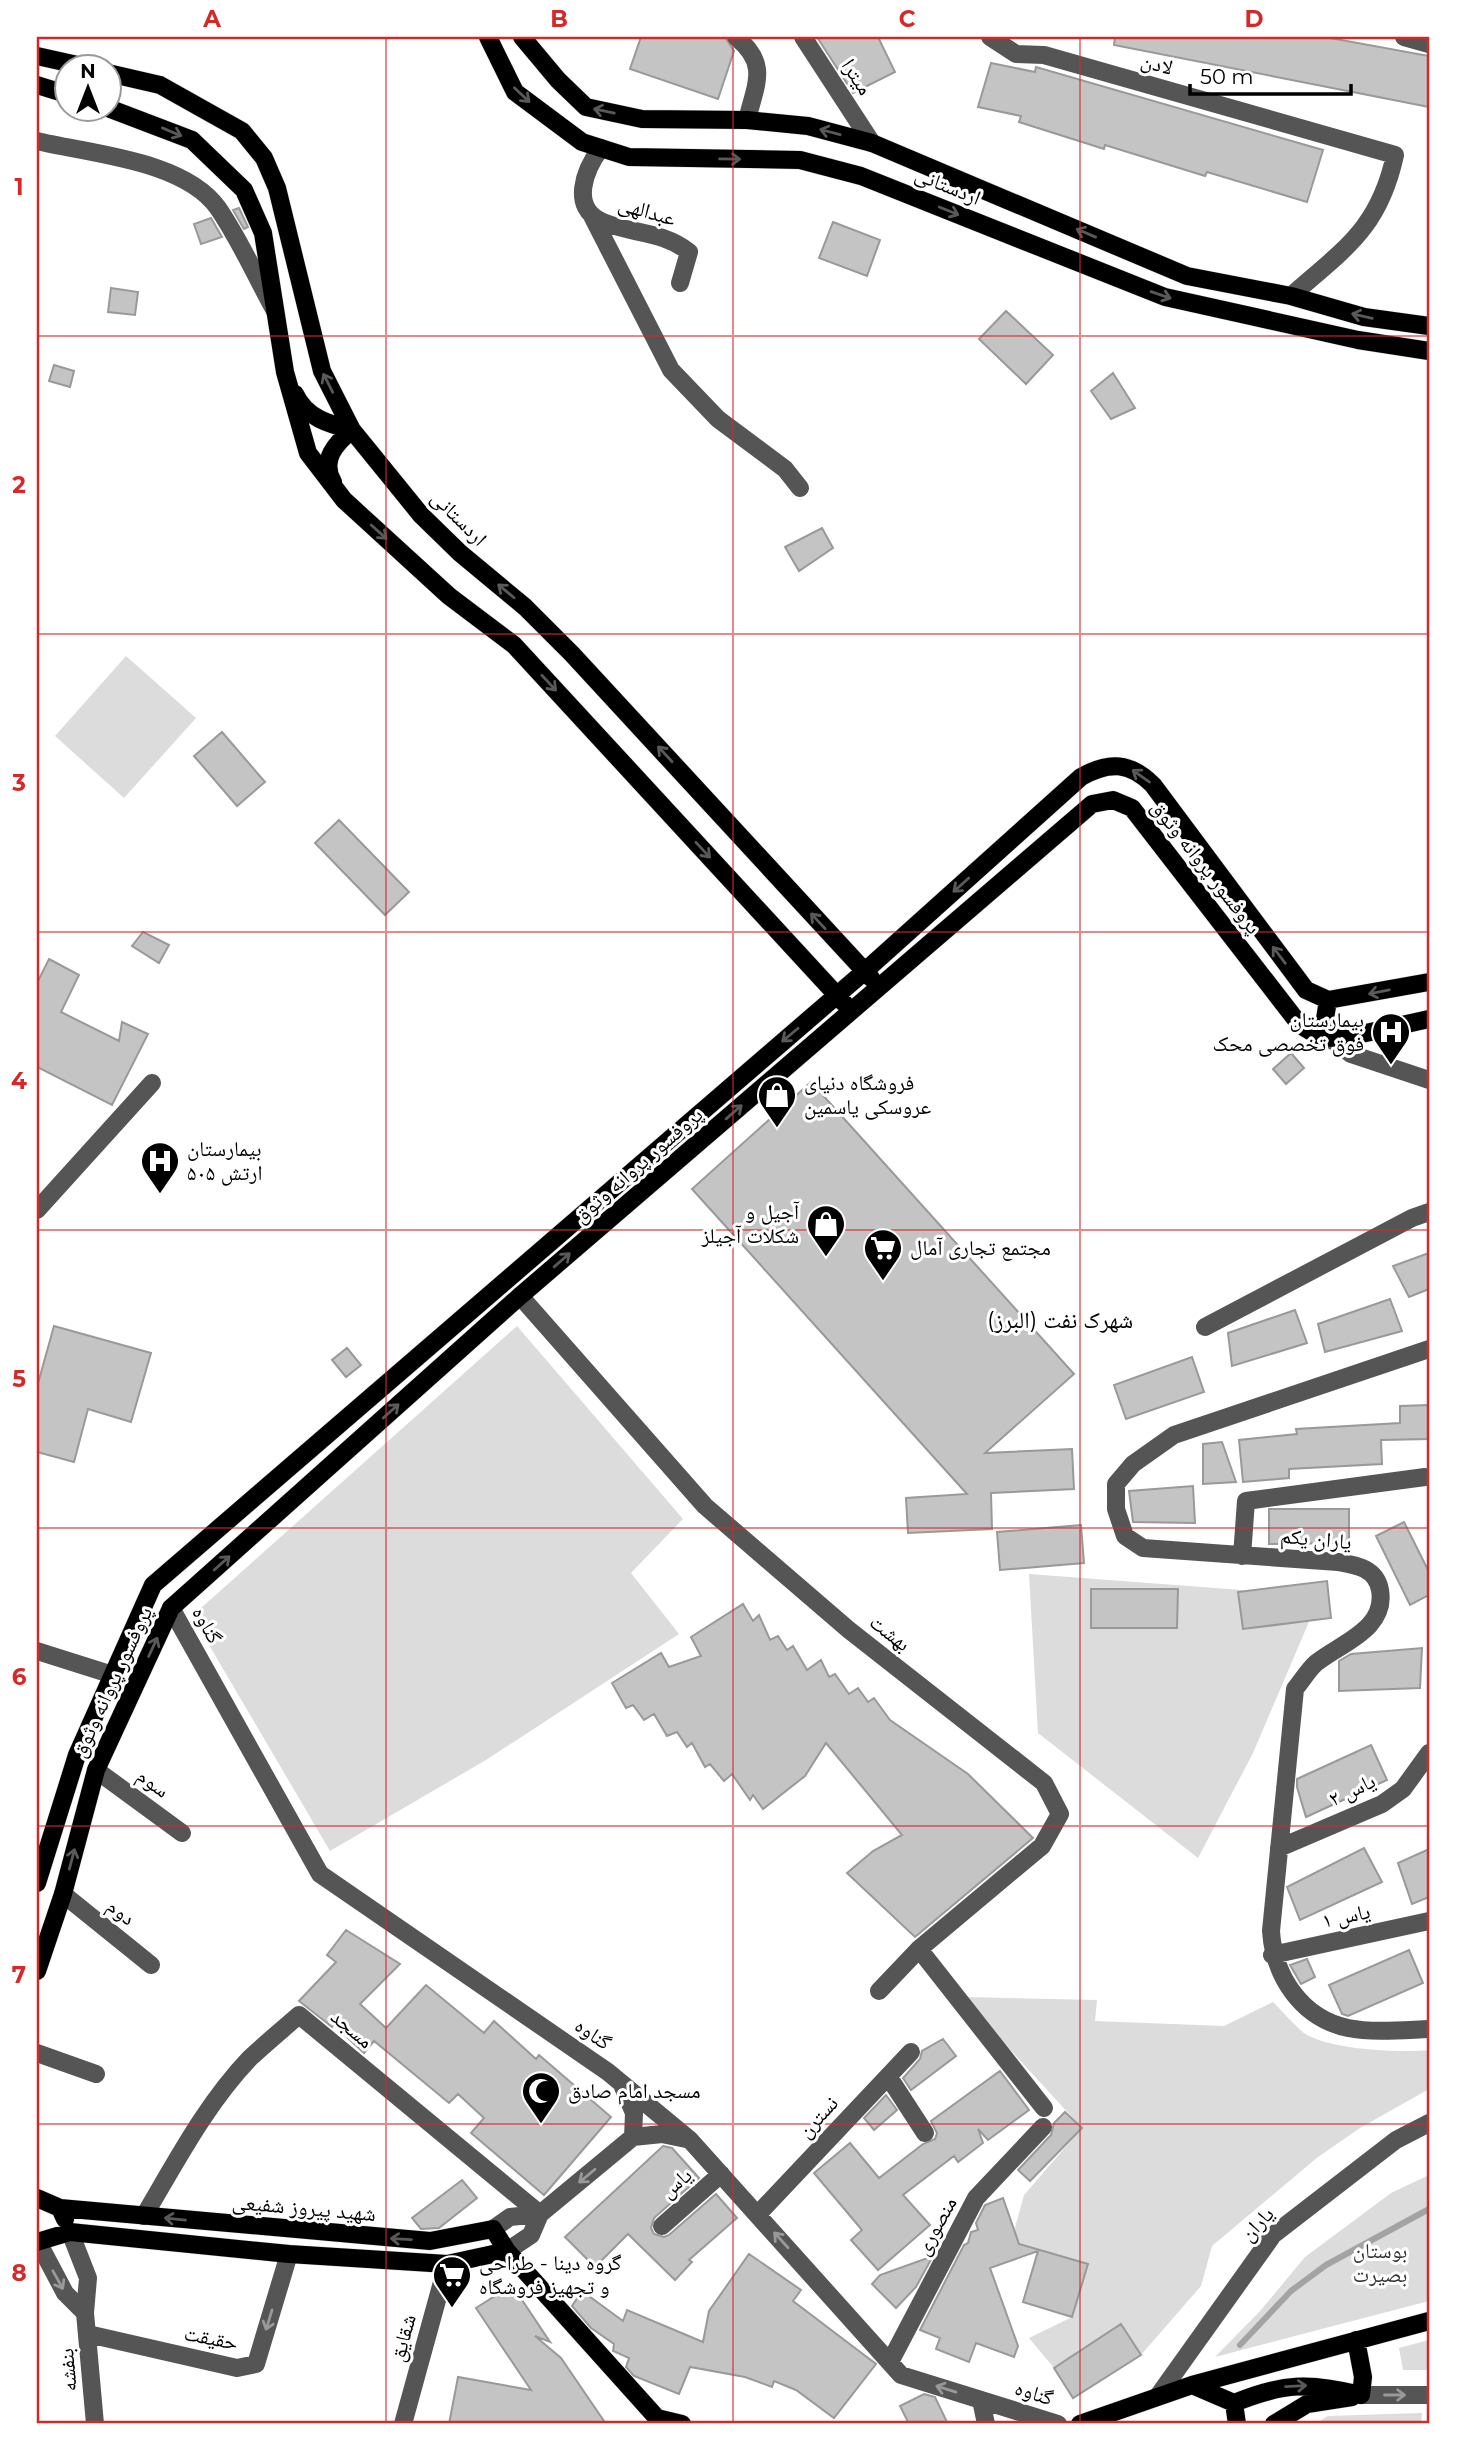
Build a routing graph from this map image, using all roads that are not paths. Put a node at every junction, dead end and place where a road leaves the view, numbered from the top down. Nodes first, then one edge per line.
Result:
1 (488, 37) edge
2 (522, 37) edge
3 (736, 37) edge
4 (803, 37) edge
5 (990, 37) edge
6 (1037, 37) edge
7 (1405, 37) edge
8 (1429, 44) edge
9 (1044, 55) junction
10 (122, 76) edge
11 (122, 113) edge
12 (747, 120) junction
13 (37, 141) edge
14 (872, 143) junction
15 (601, 148) junction
16 (591, 214) junction
17 (680, 283) dead end
18 (1291, 296) junction
19 (276, 314) junction
20 (1266, 321) junction
21 (1429, 326) edge
22 (1429, 351) edge
23 (285, 372) junction
24 (352, 430) junction
25 (800, 488) dead end
26 (344, 500) junction
27 (864, 971) junction
28 (1429, 982) edge
29 (879, 987) junction
30 (837, 995) junction
31 (1328, 1000) junction
32 (851, 1011) junction
33 (1429, 1019) edge
34 (1325, 1037) junction
35 (1429, 1080) edge
36 (152, 1083) dead end
37 (37, 1210) edge
38 (1429, 1212) edge
39 (505, 1278) junction
40 (520, 1296) junction
41 (1205, 1326) dead end
42 (1429, 1349) edge
43 (1425, 1478) dead end
44 (1242, 1556) junction
45 (153, 1586) junction
46 (171, 1608) junction
47 (37, 1651) edge
48 (113, 1675) junction
49 (136, 1684) junction
50 (1429, 1753) edge
51 (75, 1761) junction
52 (96, 1770) junction
53 (182, 1833) dead end
54 (1279, 1848) junction
55 (37, 1884) edge
56 (63, 1895) junction
57 (1429, 1921) edge
58 (919, 1949) junction
59 (1272, 1955) junction
60 (151, 1965) dead end
61 (37, 1971) edge
62 (878, 1991) dead end
63 (1429, 2029) edge
64 (911, 2052) dead end
65 (37, 2053) edge
66 (96, 2074) dead end
67 (888, 2076) junction
68 (621, 2083) junction
69 (1044, 2108) dead end
70 (1429, 2123) edge
71 (1043, 2127) dead end
72 (925, 2133) dead end
73 (633, 2137) junction
74 (690, 2140) junction
75 (721, 2174) junction
76 (37, 2198) edge
77 (60, 2208) junction
78 (540, 2214) junction
79 (758, 2214) junction
80 (144, 2216) junction
81 (662, 2226) dead end
82 (493, 2229) junction
83 (295, 2231) junction
84 (70, 2232) junction
85 (449, 2239) junction
86 (37, 2242) edge
87 (507, 2251) junction
88 (289, 2254) junction
89 (447, 2264) junction
90 (85, 2312) junction
91 (1429, 2321) edge
92 (88, 2334) junction
93 (1356, 2340) junction
94 (890, 2362) junction
95 (1244, 2371) junction
96 (1192, 2385) junction
97 (1361, 2395) junction
98 (1158, 2396) junction
99 (1429, 2396) edge
100 (981, 2400) junction
101 (1234, 2403) junction
102 (656, 2421) edge
103 (95, 2424) edge
104 (403, 2424) edge
105 (682, 2424) edge
106 (986, 2424) edge
107 (1058, 2424) edge
108 (1080, 2424) edge
109 (1237, 2424) edge
110 (1275, 2424) edge

1 -> 15 main road, اردستانی
12 -> 2 main road, اردستانی
3 - 12 street
4 - 14 street, میترا
5 - 9 street, لادن
6 - 9 street
7 - 8 street
9 - 18 street, لادن
24 -> 10 main road, اردستانی
11 -> 19 main road
14 -> 12 main road, اردستانی
13 - 19 street
18 -> 14 main road, اردستانی
15 - 16 street, عبدالهی
15 -> 20 main road, اردستانی
16 - 17 street, عبدالهی
16 - 25 street
18 - 20 main road
21 -> 18 main road, اردستانی
19 - 23 main road
20 - 22 main road, اردستانی
23 - 24 main road
23 - 26 main road
24 - 26 main road
27 -> 24 main road, اردستانی
26 -> 30 main road
27 - 29 main road, اردستانی
27 - 30 main road, پروفسور پروانه وثوق
31 -> 27 main road, پروفسور پروانه وثوق
28 -> 31 main road
29 - 32 main road, پروفسور پروانه وثوق
29 - 34 main road, پروفسور پروانه وثوق
30 - 32 main road
30 -> 39 main road, پروفسور پروانه وثوق
31 - 34 main road
40 -> 32 main road, پروفسور پروانه وثوق
33 - 34 main road
34 - 35 street
36 - 37 street
38 - 41 street
39 - 40 main road
39 - 45 main road, پروفسور پروانه وثوق
46 -> 40 main road, پروفسور پروانه وثوق
40 - 58 street, بهشت
42 - 44 street, یاران یکم
43 - 44 street
44 - 54 street, یاران یکم
45 - 46 main road
45 - 48 main road, پروفسور پروانه وثوق
49 -> 46 main road, پروفسور پروانه وثوق
46 - 68 street, گناوه
47 - 48 street
48 - 49 main road
48 - 51 main road, پروفسور پروانه وثوق
49 - 52 main road, پروفسور پروانه وثوق
50 - 54 street, یاس ۲
51 - 52 main road
51 - 55 main road, پروفسور پروانه وثوق
52 - 53 street, سوم
56 -> 52 main road, پروفسور پروانه وثوق
54 - 59 street, یاران یکم
55 - 56 main road
56 - 60 street, دوم
56 - 61 main road, پروفسور پروانه وثوق
57 - 59 street, یاس ۱
58 - 62 street, بهشت
58 - 69 street
59 - 63 street, یاران یکم
64 - 67 street, نسترن
65 - 66 street
67 - 72 street
67 - 79 street, نسترن
68 - 73 street
68 - 74 street, گناوه
70 - 98 street, یاران
71 - 94 street, منصوری
73 - 74 street
73 -> 78 street, شهید پیروز شفیعی
74 - 75 street, گناوه
75 - 79 street, گناوه
75 - 81 street, یاس
76 - 77 main road, شهید پیروز شفیعی
77 - 80 main road, شهید پیروز شفیعی
77 - 84 main road
78 - 80 street, مسجد
78 - 82 street, شهید پیروز شفیعی
78 - 87 street, شهید پیروز شفیعی
94 -> 79 street, گناوه
83 -> 80 main road, شهید پیروز شفیعی
82 - 85 main road, شهید پیروز شفیعی
82 - 87 main road
85 -> 83 main road, شهید پیروز شفیعی
83 - 88 main road
84 - 86 main road, شهید پیروز شفیعی
84 - 88 main road, شهید پیروز شفیعی
84 - 90 street
85 - 89 main road
86 -> 90 street
87 - 89 main road, شهید پیروز شفیعی
87 - 102 main road
88 - 89 main road, شهید پیروز شفیعی
88 -> 92 street, حقیقت
89 - 104 street, شقایق
90 - 92 street, بنفشه
91 - 93 main road
92 - 103 street, بنفشه
93 - 95 main road
93 - 97 main road
100 -> 94 street, گناوه
95 - 96 main road
95 - 101 main road
96 - 98 main road
96 - 101 main road
97 -> 99 street
101 -> 97 main road
97 - 110 main road
98 - 108 main road
100 - 106 street
100 - 107 street, گناوه
101 - 109 main road
102 - 105 main road

